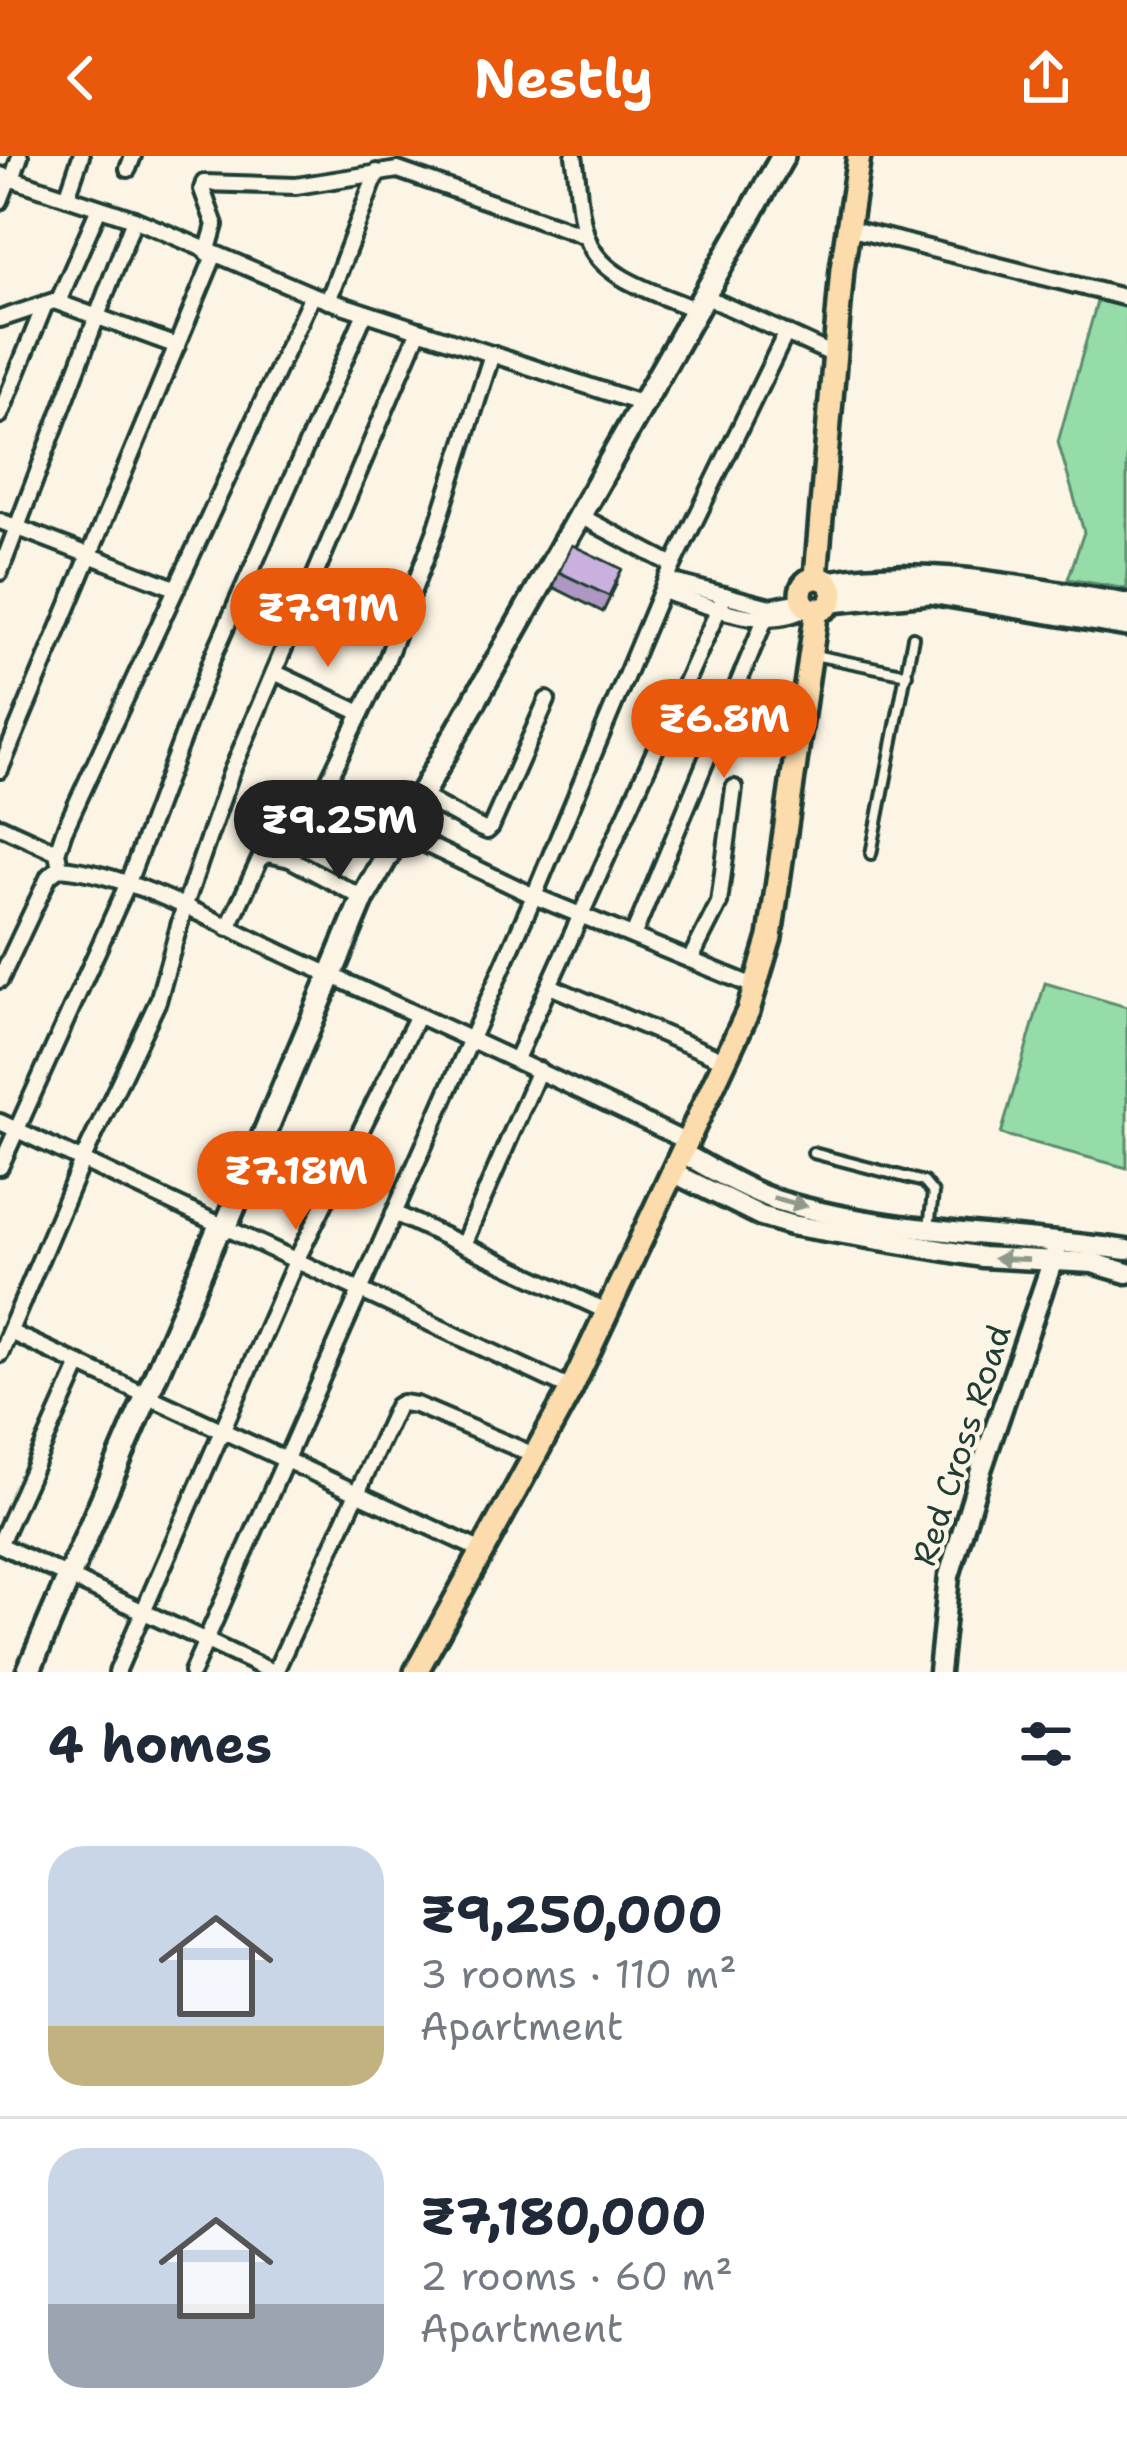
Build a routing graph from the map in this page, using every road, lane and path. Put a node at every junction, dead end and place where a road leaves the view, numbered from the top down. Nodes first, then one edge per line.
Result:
1 (20, 156) edge
2 (81, 156) edge
3 (574, 156) edge
4 (783, 156) edge
5 (859, 156) edge
6 (377, 172) junction
7 (7, 178) edge
8 (68, 197) junction
9 (0, 201) edge
10 (99, 208) junction
11 (134, 219) junction
12 (848, 228) junction
13 (586, 236) junction
14 (210, 254) junction
15 (312, 296) junction
16 (1127, 297) edge
17 (328, 301) junction
18 (51, 303) junction
19 (700, 303) junction
20 (365, 313) junction
21 (98, 316) junction
22 (0, 319) edge
23 (419, 330) junction
24 (786, 333) junction
25 (176, 346) junction
26 (492, 354) junction
27 (834, 355) junction
28 (643, 404) junction
29 (0, 415) edge
30 (580, 516) junction
31 (0, 521) edge
32 (19, 528) junction
33 (90, 556) junction
34 (0, 572) edge
35 (667, 579) junction
36 (175, 588) junction
37 (817, 596) junction
38 (722, 602) junction
39 (1127, 605) edge
40 (767, 612) junction
41 (1127, 625) edge
42 (914, 637) dead end
43 (812, 655) junction
44 (274, 672) junction
45 (907, 674) junction
46 (547, 700) dead end
47 (362, 712) junction
48 (0, 770) edge
49 (734, 788) dead end
50 (421, 796) junction
51 (0, 826) edge
52 (400, 832) junction
53 (871, 854) dead end
54 (290, 859) junction
55 (58, 860) junction
56 (127, 886) junction
57 (534, 896) junction
58 (363, 898) junction
59 (184, 908) junction
60 (582, 915) junction
61 (228, 928) junction
62 (633, 936) junction
63 (690, 960) junction
64 (331, 975) junction
65 (0, 980) edge
66 (550, 986) junction
67 (756, 987) junction
68 (418, 1015) junction
69 (471, 1039) junction
70 (516, 1058) junction
71 (724, 1060) junction
72 (539, 1070) junction
73 (0, 1122) edge
74 (16, 1130) junction
75 (812, 1153) dead end
76 (683, 1157) junction
77 (82, 1161) junction
78 (0, 1167) edge
79 (394, 1213) junction
80 (225, 1228) junction
81 (929, 1229) junction
82 (1060, 1240) junction
83 (463, 1245) junction
84 (1127, 1250) edge
85 (1053, 1260) junction
86 (296, 1261) junction
87 (1127, 1273) edge
88 (360, 1291) junction
89 (608, 1312) junction
90 (3, 1344) edge
91 (80, 1364) junction
92 (571, 1389) junction
93 (147, 1394) junction
94 (221, 1431) junction
95 (534, 1455) junction
96 (284, 1461) junction
97 (356, 1493) junction
98 (0, 1544) edge
99 (482, 1551) junction
100 (66, 1578) junction
101 (142, 1613) junction
102 (206, 1641) junction
103 (420, 1669) edge
104 (28, 1672) edge
105 (117, 1672) edge
106 (192, 1672) edge
107 (274, 1672) edge
108 (939, 1672) edge

1 - 7 street
2 - 8 street
3 - 13 street
4 - 19 main road
5 - 12 main road
6 - 13 street
6 - 14 street
6 - 17 street
7 - 8 street
7 - 9 street
8 - 10 street
10 - 11 street
10 - 18 street
11 - 14 street
11 - 21 street
12 - 16 street
12 - 27 main road
13 - 19 street
14 - 15 street
14 - 25 street
15 - 17 street
15 - 36 street
17 - 20 street
18 - 21 street
18 - 22 street
18 - 29 street
19 - 24 street
19 - 28 main road
20 - 23 street
20 - 56 street
21 - 25 street
21 - 32 street
23 - 26 street
23 - 44 street
24 - 27 street
24 - 35 street
25 - 33 street
26 - 28 street
26 - 47 street
27 - 37 main road
28 - 30 main road
30 - 35 street
30 - 50 main road
31 - 32 street
32 - 33 street
32 - 34 street
33 - 36 street
33 - 48 street
35 - 38 street
35 - 57 street
36 - 55 street
37 - 39 main road
37 - 40 street
37 - 41 main road
37 - 43 main road
38 - 40 street
38 - 60 street
40 - 62 street
42 - 45 lane
43 - 45 lane
43 - 67 main road
44 - 47 street
44 - 59 street
45 - 53 lane
46 - 50 street
47 - 54 street
49 - 63 street
50 - 52 main road
51 - 55 street
52 - 57 street
52 - 58 main road
54 - 58 street
54 - 61 street
55 - 56 street
55 - 65 street
56 - 59 street
56 - 74 street
57 - 60 street
57 - 69 street
58 - 64 main road
59 - 61 street
59 - 77 street
60 - 62 street
60 - 66 street
61 - 64 street
62 - 63 street
63 - 67 street
64 - 68 street
64 - 80 main road
66 - 70 street
66 - 71 street
67 - 71 main road
68 - 69 street
68 - 86 street
69 - 70 street
69 - 79 street
70 - 72 street
71 - 76 main road
72 - 76 street
72 - 83 street
73 - 74 street
74 - 77 street
74 - 78 street
75 - 81 lane
76 -> 81 street
85 -> 76 street
76 - 89 main road
77 - 80 street
77 - 90 street
79 - 83 street
79 - 88 street
80 - 86 street
80 - 93 main road
81 - 82 street
82 - 84 street
82 - 85 street, Red Cross Road
83 - 89 street
85 - 87 street
85 - 108 street, Red Cross Road
86 - 88 street
86 - 94 street
88 - 92 street
88 - 96 street
89 - 92 main road
90 - 91 street
91 - 93 street
91 - 98 street
92 - 95 main road
93 - 94 street
93 - 100 main road
94 - 96 street
94 - 101 street
95 - 97 street
95 - 99 main road
96 - 97 street
96 - 102 street
97 - 99 street
97 - 107 street
98 - 100 street
99 - 103 main road
100 - 101 street
100 - 104 main road
101 - 102 street
101 - 105 street
102 - 106 street
102 - 107 street

